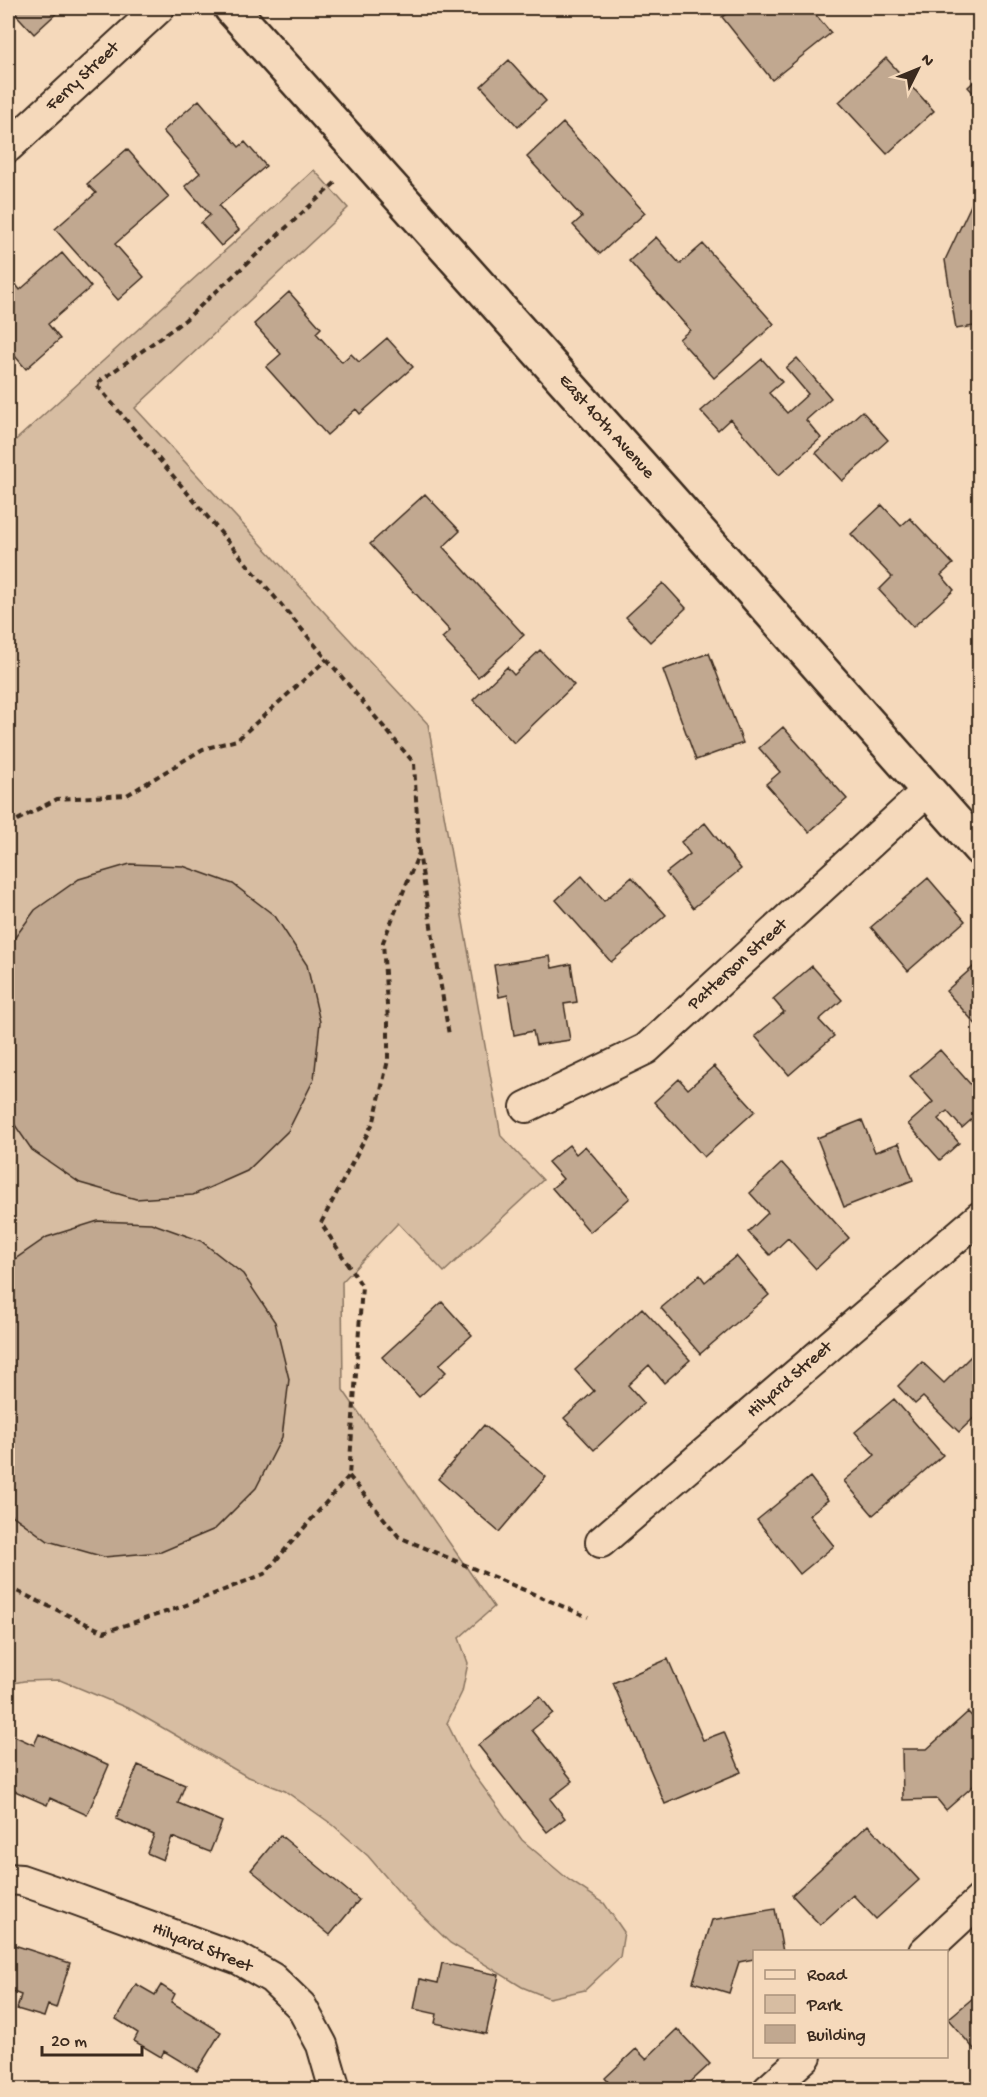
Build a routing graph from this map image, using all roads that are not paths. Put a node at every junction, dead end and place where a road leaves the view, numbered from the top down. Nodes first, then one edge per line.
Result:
1 (159, 8) edge
2 (231, 8) edge
3 (8, 147) edge
4 (927, 791) junction
5 (980, 849) edge
6 (526, 1107) dead end
7 (980, 1217) edge
8 (601, 1542) dead end
9 (8, 1879) edge
10 (980, 1900) edge
11 (926, 1950) edge
12 (804, 2058) edge
13 (335, 2090) edge
14 (768, 2090) edge

1 - 3 street, Ferry Street
2 - 4 street, East 40th Avenue
4 - 5 street, East 40th Avenue
4 - 6 street, Patterson Street
7 - 8 street, Hilyard Street
9 - 13 street, Hilyard Street
10 - 11 street
12 - 14 street

